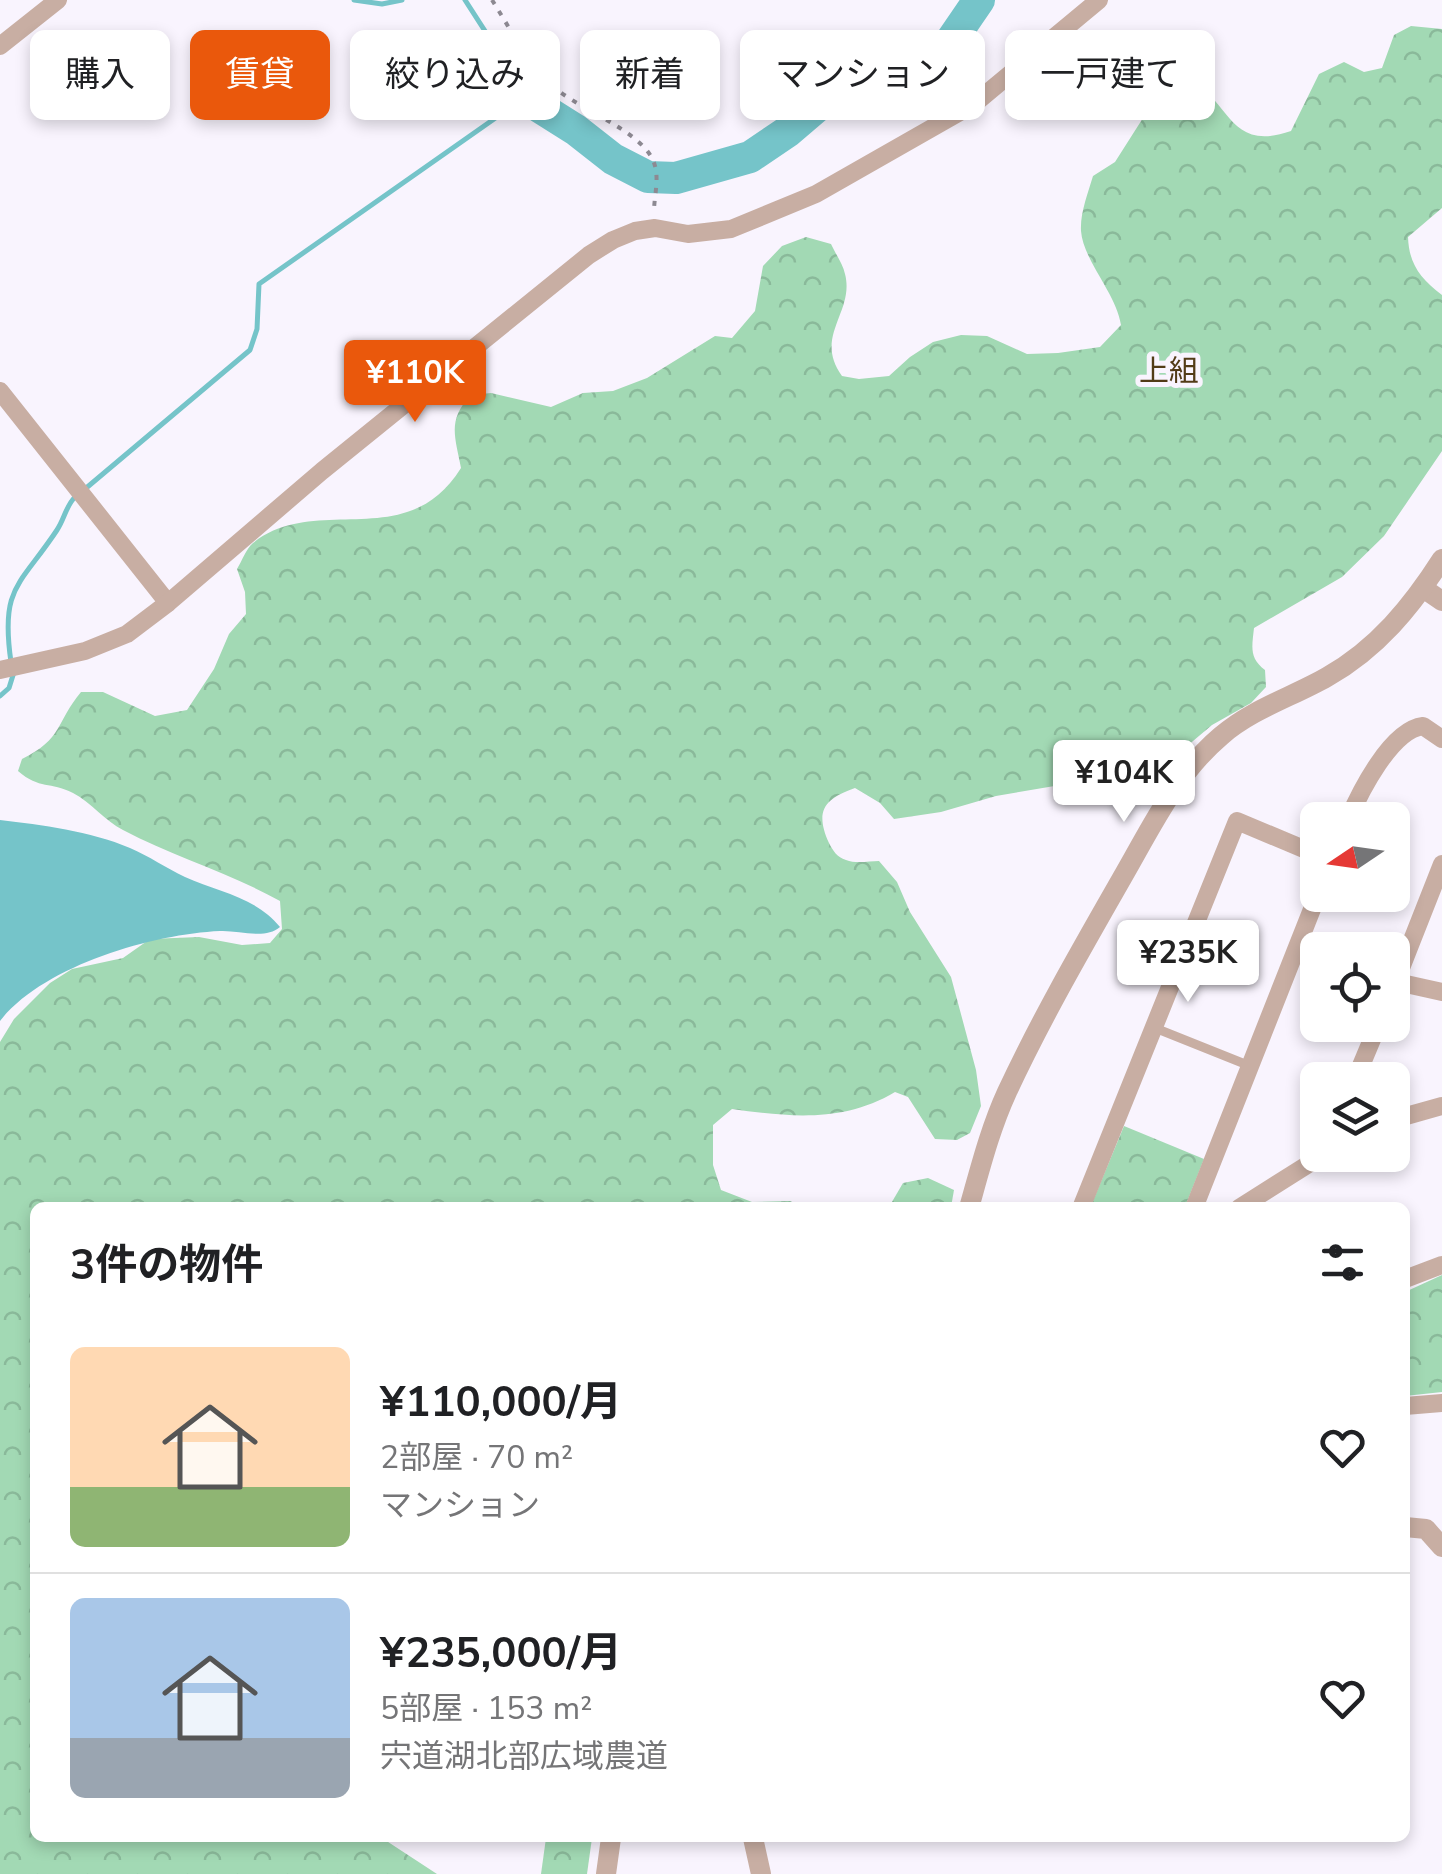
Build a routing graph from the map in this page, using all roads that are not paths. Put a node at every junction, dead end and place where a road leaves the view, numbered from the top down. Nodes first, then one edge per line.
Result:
1 (58, 0) edge
2 (1099, 0) edge
3 (0, 46) edge
4 (0, 391) edge
5 (1442, 558) edge
6 (1423, 588) junction
7 (1442, 601) edge
8 (168, 603) junction
9 (0, 670) edge
10 (1442, 739) edge
11 (1357, 802) edge
12 (1300, 847) edge
13 (1442, 864) edge
14 (1311, 912) edge
15 (1410, 945) edge
16 (1293, 956) junction
17 (1300, 959) edge
18 (1410, 988) edge
19 (1442, 992) edge
20 (1154, 1028) junction
21 (1250, 1066) junction
22 (1442, 1106) edge
23 (1410, 1115) edge
24 (1300, 1169) edge
25 (971, 1202) edge
26 (1083, 1202) edge
27 (1196, 1202) edge
28 (1248, 1202) edge
29 (1442, 1265) edge
30 (1410, 1277) edge
31 (1442, 1404) edge
32 (1410, 1406) edge
33 (1410, 1527) edge
34 (1442, 1547) edge
35 (610, 1842) edge
36 (754, 1842) edge
37 (606, 1874) edge
38 (761, 1874) edge

1 - 3 street
2 - 8 street
4 - 8 street
5 - 6 street
6 - 7 street
6 - 25 street
8 - 9 street
10 - 11 street
12 - 20 street
13 - 15 street
14 - 16 street
16 - 17 lane
16 - 21 street
18 - 19 street
20 - 21 lane
20 - 26 street
21 - 27 street
22 - 23 street
24 - 28 street
29 - 30 street
31 - 32 street
33 - 34 street
35 - 37 street
36 - 38 street

